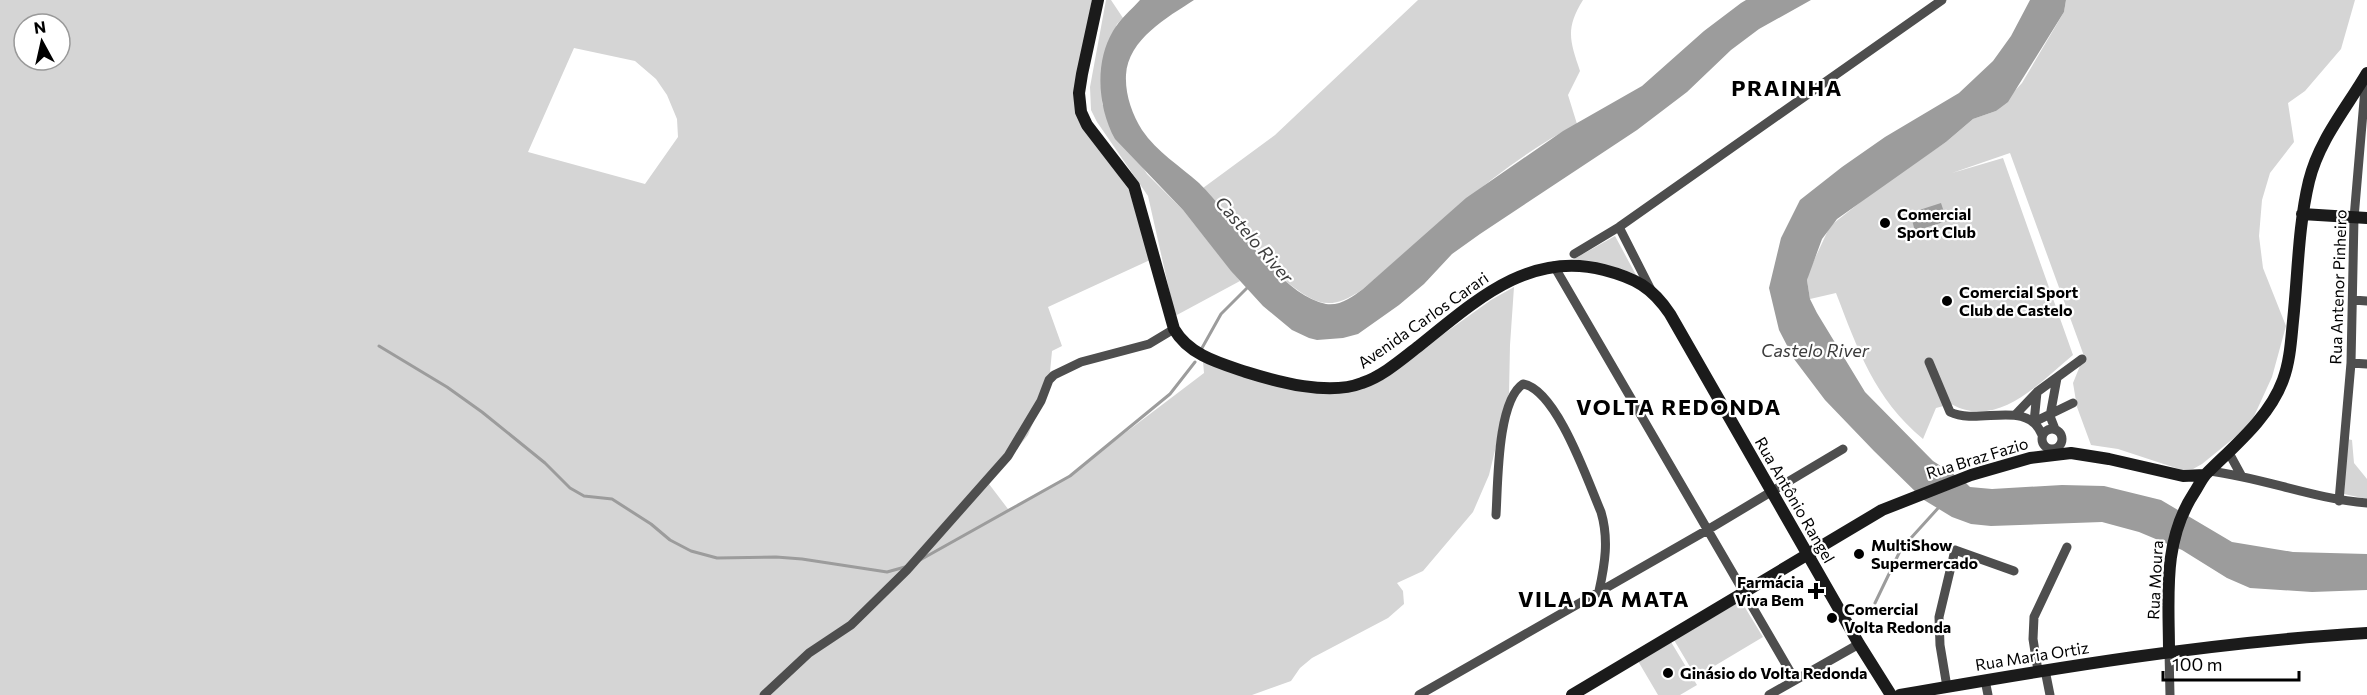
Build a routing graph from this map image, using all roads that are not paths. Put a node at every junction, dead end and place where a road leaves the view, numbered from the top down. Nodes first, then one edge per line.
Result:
1 (1098, 0) edge
2 (1942, 0) edge
3 (2367, 74) edge
4 (2302, 214) junction
5 (2354, 218) junction
6 (2367, 218) edge
7 (1619, 227) junction
8 (1574, 254) dead end
9 (1554, 266) junction
10 (1651, 290) junction
11 (2353, 300) junction
12 (2367, 302) edge
13 (1174, 329) junction
14 (2082, 359) dead end
15 (1929, 362) dead end
16 (2351, 363) junction
17 (2367, 364) edge
18 (2057, 378) junction
19 (2037, 392) junction
20 (2073, 403) dead end
21 (2050, 412) junction
22 (2016, 414) junction
23 (2034, 422) junction
24 (2055, 429) junction
25 (2042, 435) junction
26 (2061, 445) junction
27 (1843, 449) dead end
28 (2046, 452) junction
29 (2071, 453) junction
30 (2229, 453) junction
31 (2208, 473) junction
32 (2241, 475) junction
33 (1772, 493) junction
34 (2339, 501) junction
35 (2367, 503) edge
36 (1496, 514) dead end
37 (1708, 529) junction
38 (2067, 547) dead end
39 (1807, 554) junction
40 (2014, 571) dead end
41 (1745, 590) junction
42 (1599, 591) junction
43 (2367, 633) edge
44 (1859, 644) junction
45 (2169, 652) junction
46 (2042, 670) junction
47 (1795, 680) junction
48 (1985, 680) junction
49 (1947, 687) junction
50 (764, 695) edge
51 (1419, 695) edge
52 (1572, 695) edge
53 (1769, 695) edge
54 (1900, 695) edge
55 (1988, 695) edge
56 (2050, 695) edge
57 (2170, 695) edge

1 - 13 main road, Avenida Carlos Carari
2 - 7 street
3 - 4 main road, Rua Moura
3 - 5 street, Rua Antenor Pinheiro
4 - 5 main road
4 - 30 main road, Rua Moura
5 - 6 main road
5 - 11 street, Rua Antenor Pinheiro
7 - 8 street
7 - 10 street, Rua Antônio Rangel
9 - 10 main road, Avenida Carlos Carari
9 - 13 main road, Avenida Carlos Carari
9 - 37 street
10 - 33 main road, Rua Antônio Rangel
11 - 12 street
11 - 16 street, Rua Antenor Pinheiro
13 - 50 street
14 - 18 street
15 - 22 street
16 - 17 street
16 - 34 street, Rua Antenor Pinheiro
18 - 19 street
18 - 21 street
19 - 22 street
19 - 23 street
20 - 21 street
21 - 23 street
21 - 24 street
22 - 23 street
23 - 25 street
24 - 25 street
24 - 26 street
25 - 28 street
26 - 28 street
26 - 29 street
27 - 33 street
28 - 29 main road, Rua Braz Fazio
28 - 39 main road, Rua Braz Fazio
29 - 31 main road, Rua Braz Fazio
30 - 31 main road, Rua Moura
30 - 32 street
31 - 32 street
31 - 45 main road, Rua Moura
32 - 34 street
33 - 37 street
33 - 39 main road, Rua Antônio Rangel
34 - 35 street
36 - 42 street
37 - 41 street
37 - 42 street
38 - 46 street
39 - 41 main road, Rua Braz Fazio
39 - 44 main road, Rua Antônio Rangel
40 - 49 street
41 - 47 street
41 - 52 main road, Rua Braz Fazio
42 - 51 street
43 - 45 main road, Rua Maria Ortiz
44 - 47 street
44 - 54 main road, Rua Antônio Rangel
45 - 46 main road, Rua Maria Ortiz
45 - 57 street, Rua Moura
46 - 48 main road, Rua Maria Ortiz
46 - 56 street
47 - 53 street
48 - 49 main road, Rua Maria Ortiz
48 - 55 street
49 - 54 main road, Rua Maria Ortiz

